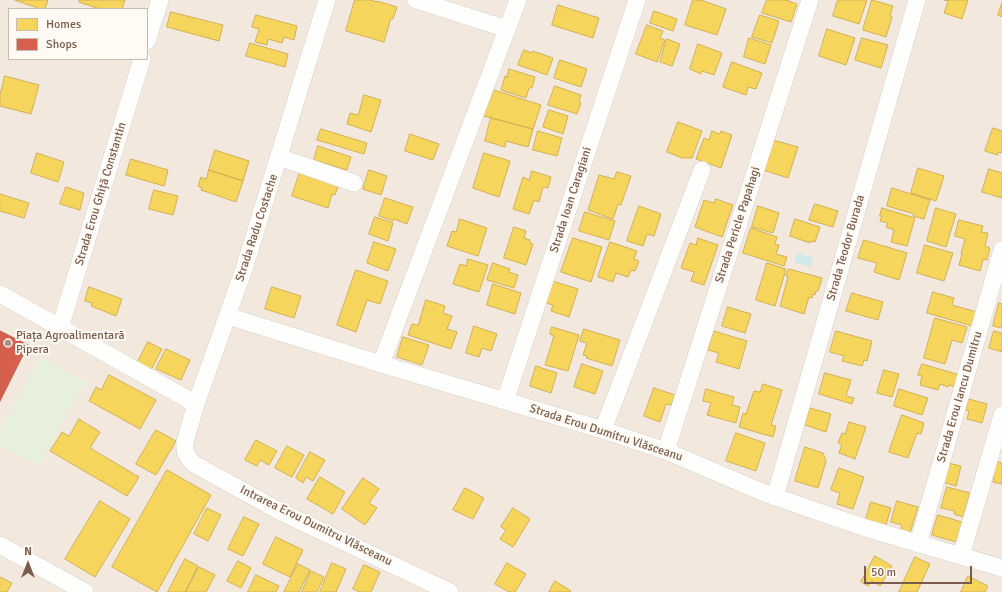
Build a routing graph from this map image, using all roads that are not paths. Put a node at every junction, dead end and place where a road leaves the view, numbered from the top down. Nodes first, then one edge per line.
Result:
1 (160, 0) edge
2 (327, 0) edge
3 (416, 0) edge
4 (518, 0) edge
5 (637, 0) edge
6 (810, 0) edge
7 (917, 0) edge
8 (507, 29) junction
9 (148, 38) edge
10 (142, 60) edge
11 (279, 157) junction
12 (702, 170) dead end
13 (354, 183) dead end
14 (1002, 250) edge
15 (0, 294) edge
16 (228, 316) junction
17 (60, 328) junction
18 (382, 364) junction
19 (505, 401) junction
20 (196, 404) junction
21 (1002, 415) edge
22 (603, 430) junction
23 (666, 451) junction
24 (186, 455) joint
25 (775, 497) junction
26 (918, 544) junction
27 (0, 545) edge
28 (961, 556) junction
29 (1002, 568) edge
30 (85, 592) edge
31 (450, 592) edge

1 - 9 street
2 - 11 street, Strada Radu Costache
3 - 8 street
4 - 8 street
5 - 19 street, Strada Ioan Caragiani
6 - 23 street, Strada Pericle Papahagi
7 - 25 street, Strada Teodor Burada
8 - 18 street
10 - 17 street, Strada Erou Ghiță Constantin
11 - 13 street
11 - 16 street, Strada Radu Costache
12 - 22 street
14 - 26 street, Strada Erou Iancu Dumitru
15 - 17 street
16 - 18 street, Strada Erou Dumitru Vlăsceanu
16 - 20 street, Strada Radu Costache
17 - 20 street
18 - 19 street, Strada Erou Dumitru Vlăsceanu
19 - 22 street, Strada Erou Dumitru Vlăsceanu
20 - 24 street, Strada Radu Costache
21 - 28 street
22 - 23 street, Strada Erou Dumitru Vlăsceanu
23 - 25 street, Strada Erou Dumitru Vlăsceanu
24 - 31 street, Intrarea Erou Dumitru Vlăsceanu
25 - 26 street, Strada Erou Dumitru Vlăsceanu
26 - 28 street, Strada Erou Dumitru Vlăsceanu
27 - 30 street
28 - 29 street, Strada Erou Dumitru Vlăsceanu

